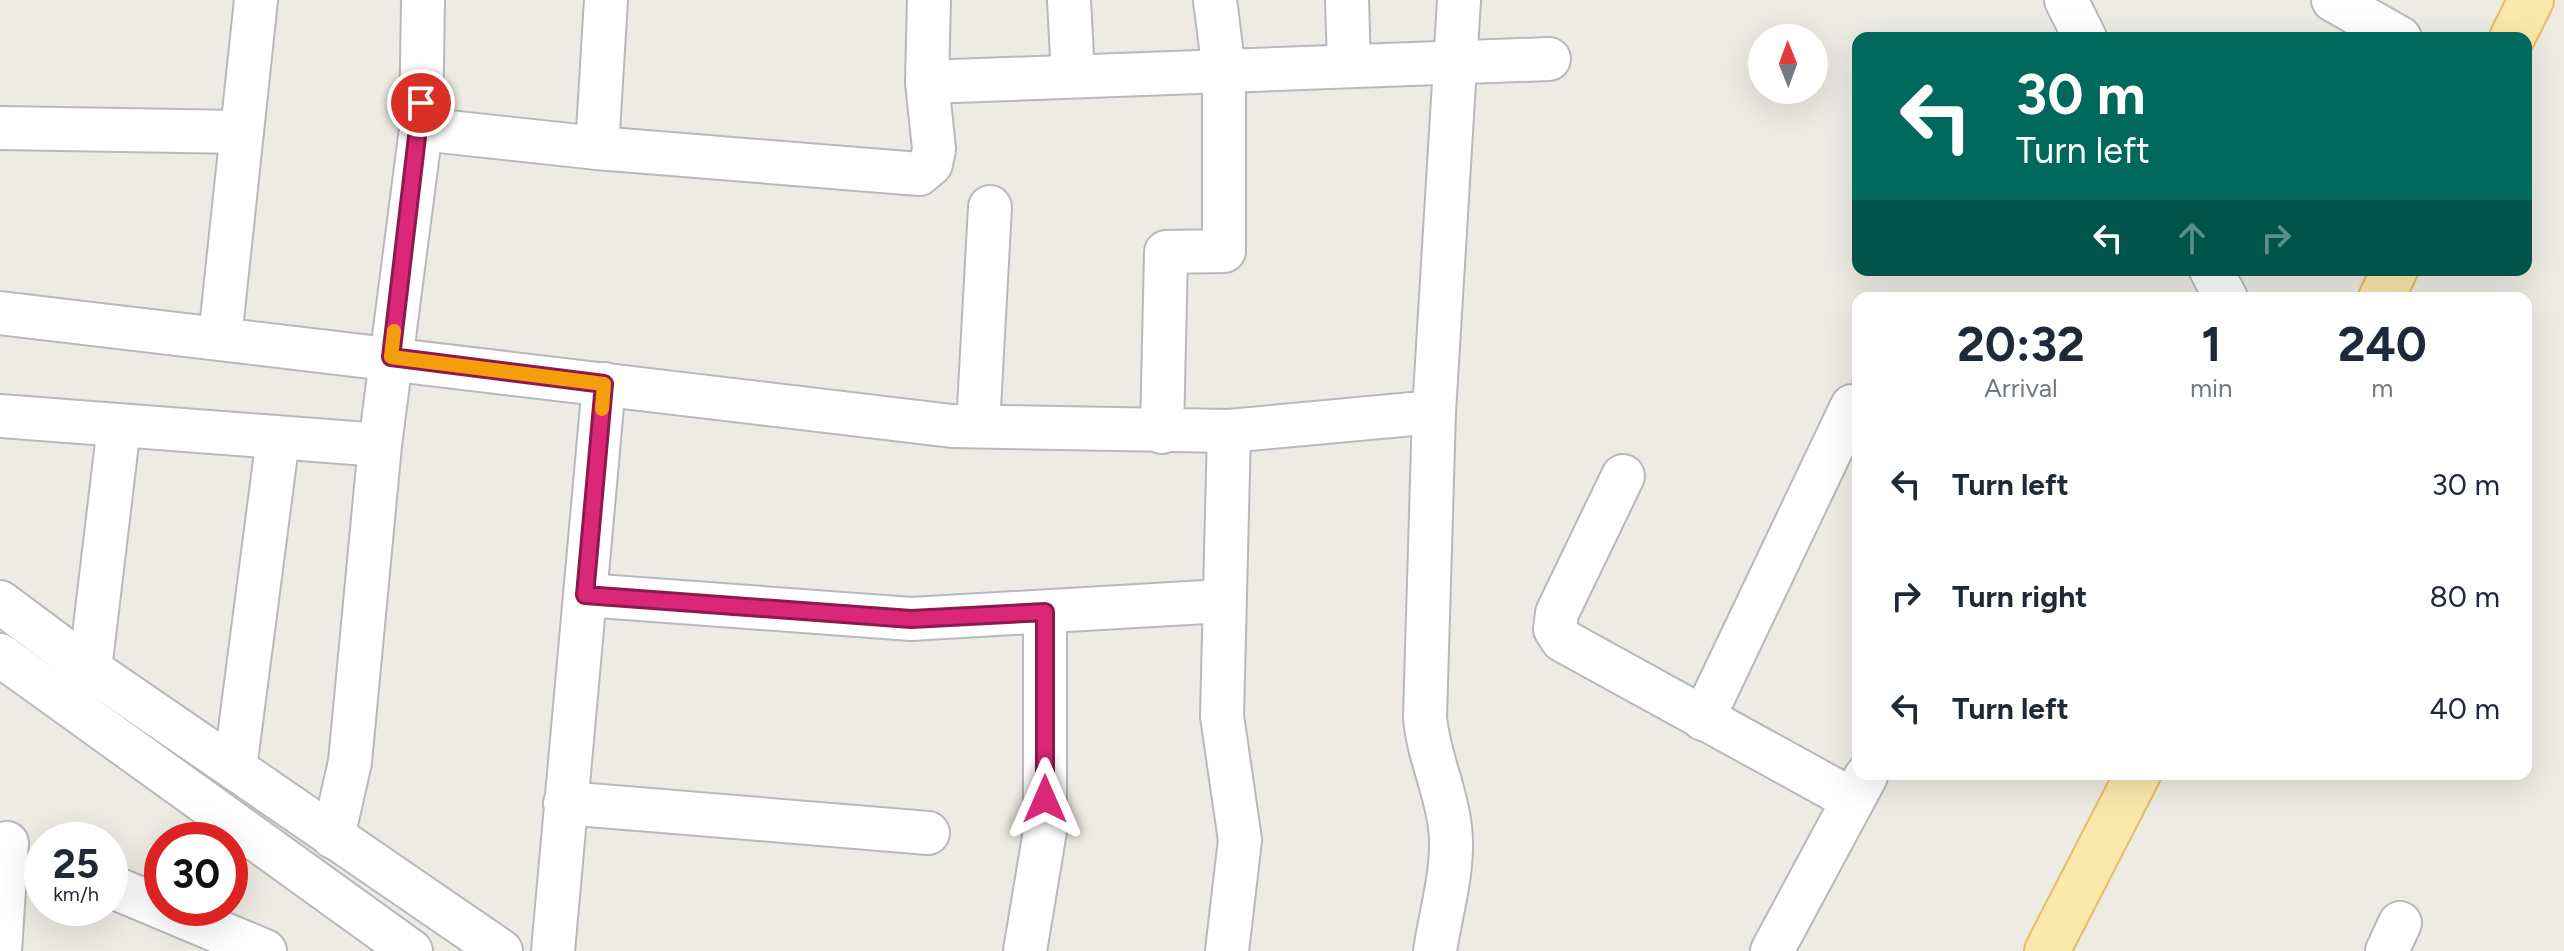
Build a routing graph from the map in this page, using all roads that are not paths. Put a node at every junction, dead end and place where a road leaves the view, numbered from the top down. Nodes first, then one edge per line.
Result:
1 (256, 0) edge
2 (423, 0) edge
3 (606, 0) edge
4 (929, 0) edge
5 (1069, 0) edge
6 (1215, 0) edge
7 (1347, 0) edge
8 (1459, 0) edge
9 (2066, 0) edge
10 (2333, 0) edge
11 (2531, 0) edge
12 (2082, 32) edge
13 (2389, 32) edge
14 (2515, 32) edge
15 (1549, 59) dead end
16 (1458, 62) junction
17 (1349, 66) junction
18 (1224, 71) junction
19 (1073, 76) junction
20 (927, 82) junction
21 (0, 128) edge
22 (421, 129) junction
23 (242, 132) junction
24 (597, 148) junction
25 (990, 207) dead end
26 (0, 313) edge
27 (220, 338) junction
28 (391, 357) junction
29 (604, 384) junction
30 (1852, 406) dead end
31 (1434, 412) junction
32 (0, 416) edge
33 (119, 426) junction
34 (978, 426) junction
35 (1229, 431) junction
36 (1162, 432) junction
37 (278, 438) junction
38 (380, 445) junction
39 (1623, 476) dead end
40 (585, 595) junction
41 (1223, 601) junction
42 (0, 602) edge
43 (1045, 612) junction
44 (0, 655) edge
45 (90, 669) junction
46 (1703, 719) junction
47 (235, 768) junction
48 (2135, 780) edge
49 (1860, 787) edge
50 (565, 803) junction
51 (928, 833) dead end
52 (333, 837) junction
53 (16, 847) edge
54 (128, 894) edge
55 (483, 945) edge
56 (0, 951) edge
57 (265, 951) edge
58 (411, 951) edge
59 (553, 951) edge
60 (1025, 951) edge
61 (1227, 951) edge
62 (1435, 951) edge
63 (1772, 951) edge
64 (2047, 951) edge

1 - 23 street
2 - 22 street
3 - 24 street
4 - 20 street
5 - 19 street
6 - 18 street
7 - 17 street
8 - 16 street
9 - 12 street
10 - 13 street
11 - 14 main road
15 - 16 street
16 - 17 street
16 - 31 street
17 - 18 street
18 - 19 street
18 - 36 street
19 - 20 street
20 - 24 street
21 - 23 street
22 - 24 street
22 - 28 street
23 - 27 street
25 - 34 street
26 - 27 street
27 - 28 street
28 - 29 street
28 - 38 street
29 - 34 street
29 - 40 street
30 - 46 street
31 - 35 street
31 - 62 street
32 - 33 street
33 - 37 street
33 - 45 street
34 - 36 street
35 - 36 street
35 - 41 street
37 - 38 street
37 - 47 street
38 - 52 street
39 - 46 street
40 - 43 street
40 - 50 street
41 - 43 street
41 - 61 street
42 - 45 street
43 - 60 street
44 - 58 street
45 - 47 street
46 - 49 street
47 - 52 street
48 - 64 main road
49 - 63 street
50 - 51 street
50 - 59 street
52 - 55 street
53 - 56 street
54 - 57 street

